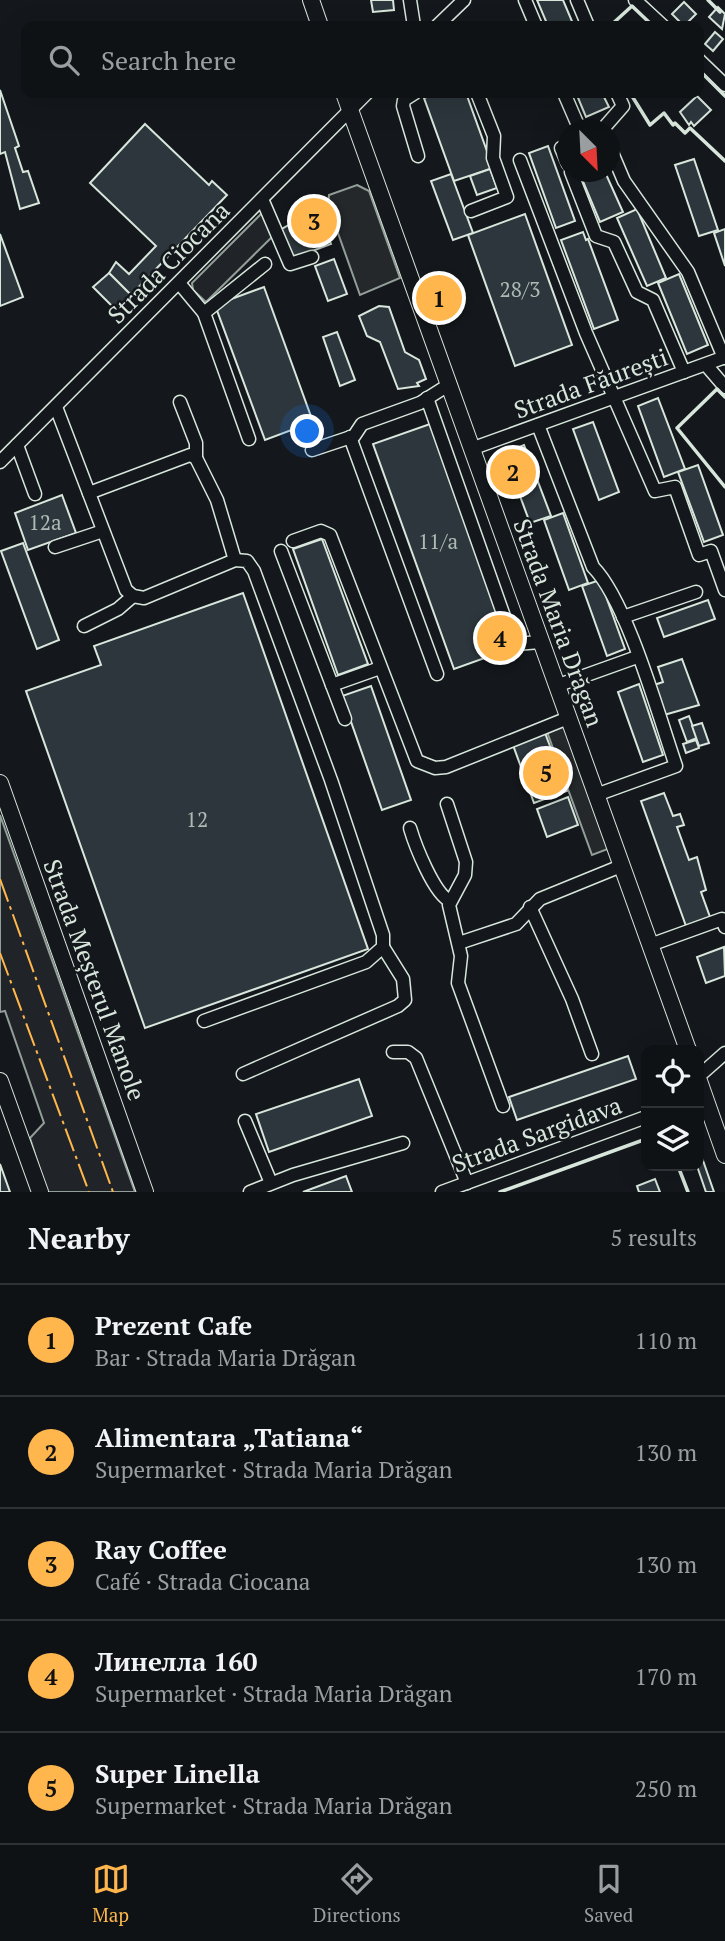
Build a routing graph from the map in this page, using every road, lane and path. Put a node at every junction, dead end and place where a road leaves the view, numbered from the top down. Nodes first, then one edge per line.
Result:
1 (311, 0) edge
2 (410, 0) edge
3 (525, 0) edge
4 (577, 0) edge
5 (635, 0) edge
6 (461, 1) edge
7 (318, 21) edge
8 (413, 21) edge
9 (446, 21) edge
10 (534, 21) edge
11 (586, 21) edge
12 (658, 21) edge
13 (704, 65) edge
14 (725, 85) edge
15 (345, 98) edge
16 (362, 98) edge
17 (407, 98) edge
18 (479, 98) edge
19 (566, 98) edge
20 (619, 98) edge
21 (349, 110) junction
22 (575, 119) edge
23 (612, 119) edge
24 (418, 156) dead end
25 (520, 160) dead end
26 (620, 172) edge
27 (574, 182) edge
28 (262, 199) junction
29 (471, 211) dead end
30 (312, 257) dead end
31 (265, 264) dead end
32 (179, 283) junction
33 (204, 313) junction
34 (724, 358) edge
35 (707, 366) junction
36 (684, 372) junction
37 (450, 384) junction
38 (725, 387) edge
39 (615, 396) junction
40 (427, 398) junction
41 (180, 402) dead end
42 (56, 407) junction
43 (538, 425) junction
44 (350, 437) junction
45 (249, 439) dead end
46 (17, 445) junction
47 (471, 449) junction
48 (312, 450) dead end
49 (196, 458) junction
50 (0, 462) edge
51 (89, 493) junction
52 (34, 494) dead end
53 (103, 531) junction
54 (293, 541) dead end
55 (55, 547) dead end
56 (281, 551) dead end
57 (235, 560) junction
58 (725, 590) edge
59 (696, 592) dead end
60 (133, 596) junction
61 (623, 618) junction
62 (84, 626) dead end
63 (540, 642) junction
64 (637, 657) junction
65 (380, 668) junction
66 (437, 674) dead end
67 (332, 685) junction
68 (556, 686) junction
69 (345, 719) dead end
70 (568, 719) junction
71 (0, 783) edge
72 (596, 795) junction
73 (447, 804) dead end
74 (410, 828) dead end
75 (621, 866) junction
76 (450, 901) junction
77 (530, 907) junction
78 (725, 927) edge
79 (459, 943) junction
80 (650, 944) junction
81 (383, 947) junction
82 (204, 1021) dead end
83 (686, 1045) edge
84 (393, 1052) dead end
85 (725, 1053) edge
86 (592, 1054) dead end
87 (243, 1074) dead end
88 (0, 1081) edge
89 (704, 1082) edge
90 (704, 1099) edge
91 (503, 1107) dead end
92 (641, 1119) edge
93 (245, 1121) dead end
94 (403, 1143) dead end
95 (725, 1155) edge
96 (467, 1183) junction
97 (271, 1184) junction
98 (40, 1192) edge
99 (145, 1192) edge
100 (250, 1192) edge
101 (442, 1192) edge

1 - 7 main road
2 - 8 street
3 - 10 street
4 - 11 street
5 - 12 street
6 - 9 street
13 - 14 street
15 - 21 main road, Strada Maria Drăgan
16 - 21 street, Strada Ciocana
17 - 24 street
18 - 29 street
19 - 22 street
20 - 23 street
21 - 28 street, Strada Ciocana
21 - 37 main road, Strada Maria Drăgan
25 - 39 street
26 - 34 street
27 - 36 street
28 - 30 street
28 - 32 street, Strada Ciocana
31 - 33 street
32 - 33 street
32 - 42 street, Strada Ciocana
33 - 45 street
34 - 35 street, Strada Făurești
35 - 36 street, Strada Făurești
35 - 38 street
36 - 39 street, Strada Făurești
37 - 40 street
37 - 47 main road, Strada Maria Drăgan
39 - 43 street, Strada Făurești
39 - 58 street
40 - 44 street
40 - 63 street
41 - 49 street
42 - 46 street, Strada Ciocana
42 - 51 street
43 - 47 street, Strada Făurești
43 - 61 street
44 - 48 street
44 - 66 street
46 - 50 street, Strada Ciocana
46 - 52 street
47 - 63 main road, Strada Maria Drăgan
49 - 51 street
49 - 57 street
51 - 53 street
53 - 55 street
53 - 60 street
54 - 65 street
56 - 67 street
57 - 60 street
57 - 81 street
59 - 61 street
60 - 62 street
61 - 64 street
63 - 68 main road, Strada Maria Drăgan
64 - 68 street
64 - 72 street
65 - 67 street
65 - 70 street
67 - 69 street
68 - 70 main road, Strada Maria Drăgan
70 - 72 main road, Strada Maria Drăgan
71 - 99 main road, Strada Meșterul Manole
72 - 75 main road, Strada Maria Drăgan
73 - 76 street
74 - 76 street
75 - 77 street
75 - 80 main road, Strada Maria Drăgan
76 - 79 street
77 - 79 street
77 - 86 street
78 - 80 street
79 - 91 street
80 - 83 main road, Strada Maria Drăgan
81 - 82 street
81 - 87 street
84 - 96 street
85 - 89 street
88 - 98 main road
90 - 95 main road
92 - 96 street, Strada Sargidava
93 - 97 street
94 - 97 street
96 - 101 street, Strada Sargidava
97 - 100 street

